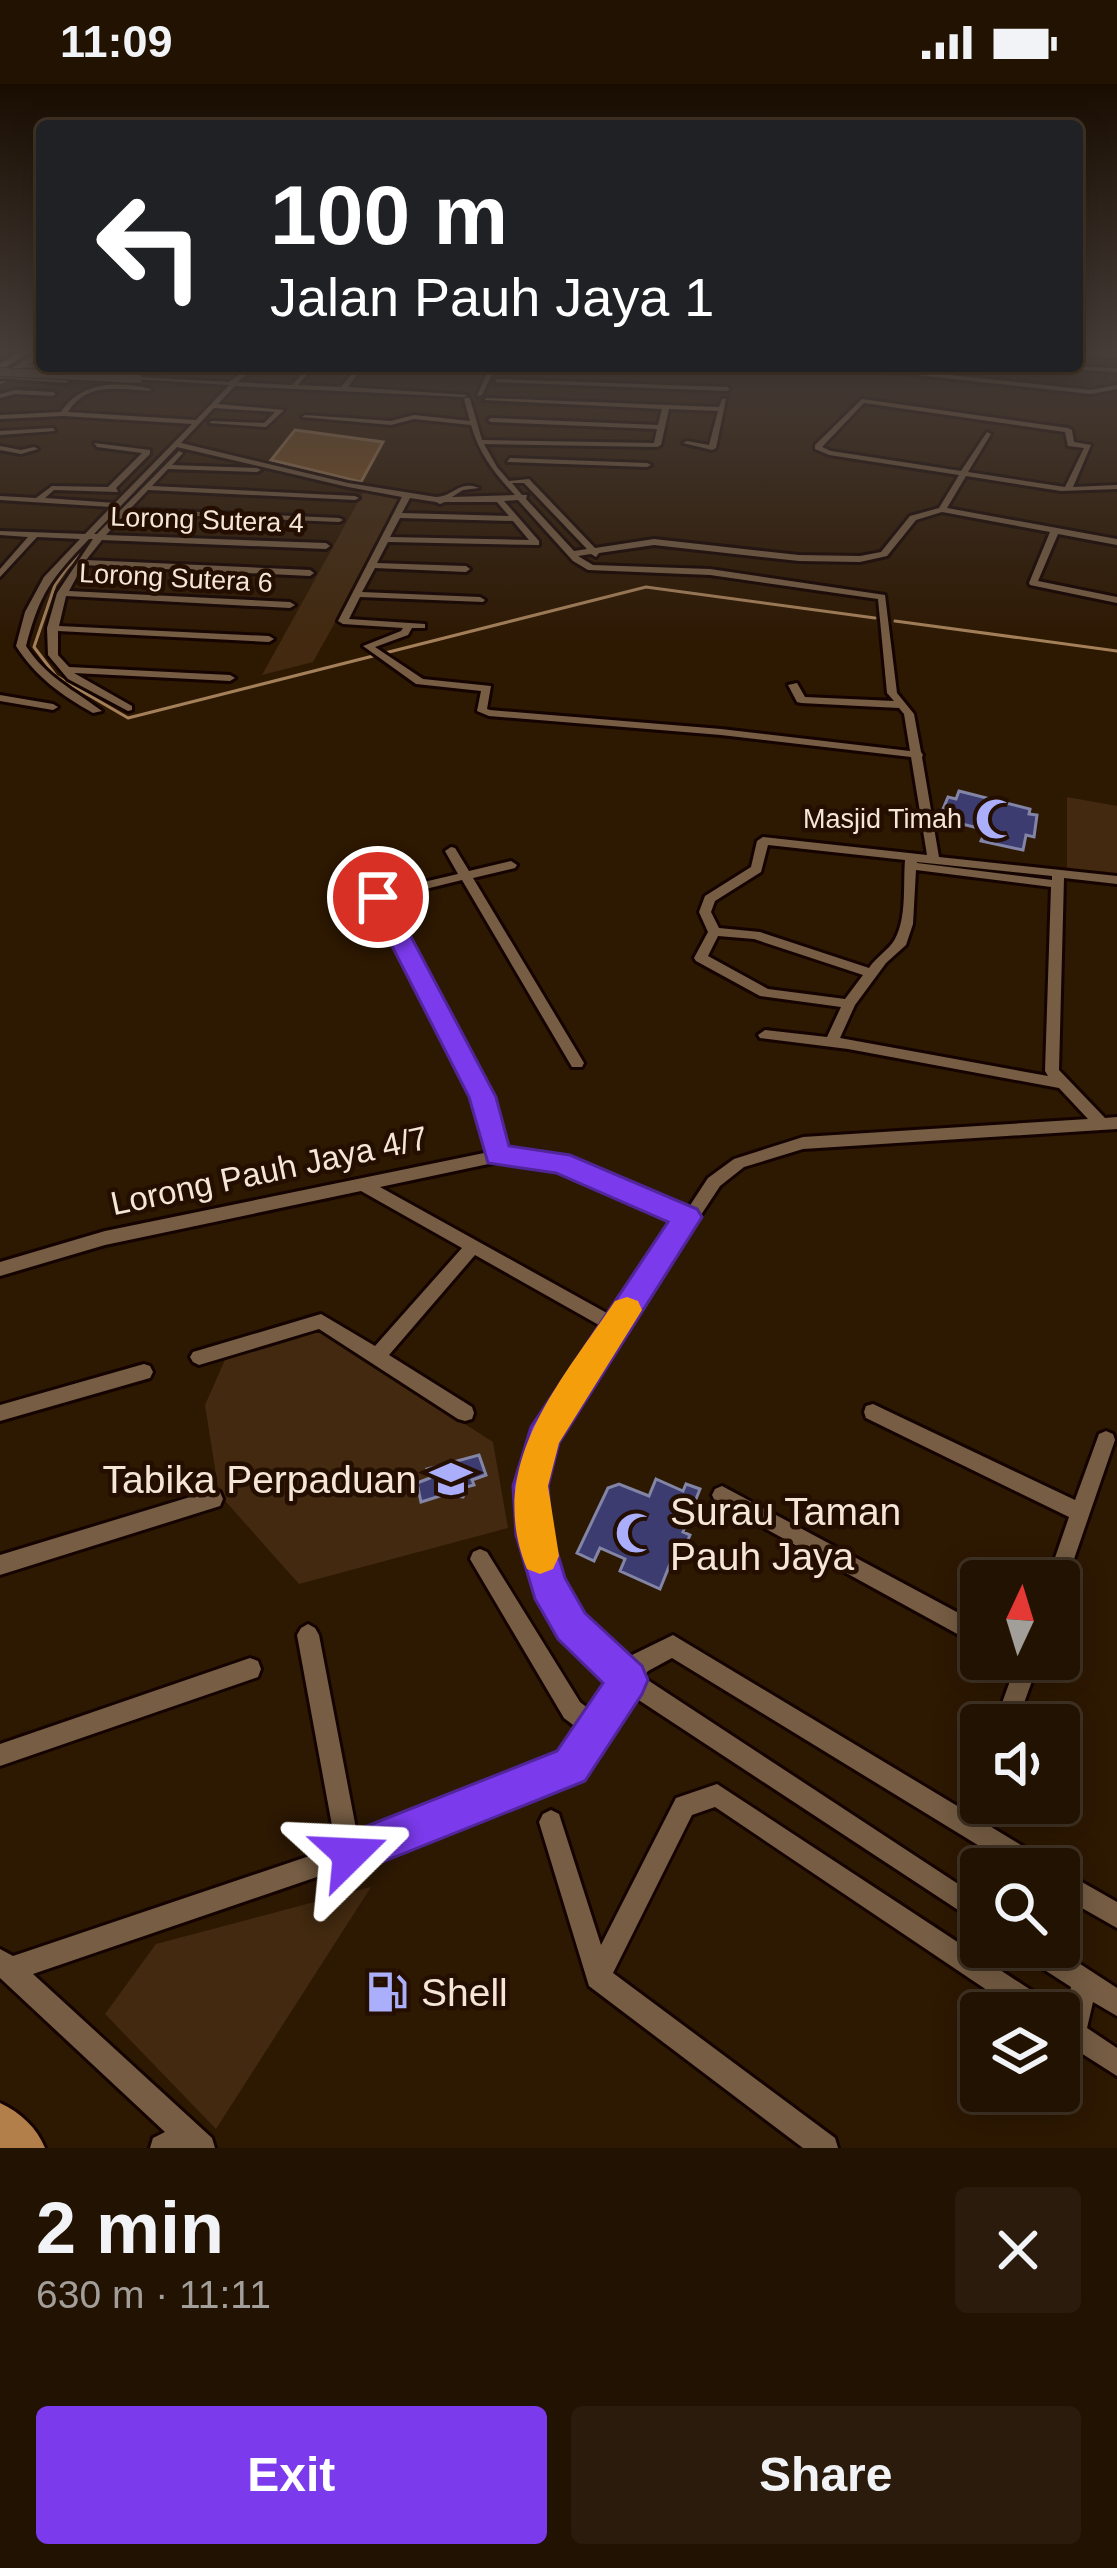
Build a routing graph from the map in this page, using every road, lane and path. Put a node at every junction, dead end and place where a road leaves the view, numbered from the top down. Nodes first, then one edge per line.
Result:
1 (2, 448) edge
2 (121, 448) edge
3 (492, 448) edge
4 (493, 448) edge
5 (496, 448) edge
6 (820, 448) edge
7 (978, 448) edge
8 (1087, 448) edge
9 (34, 449) dead end
10 (176, 449) junction
11 (510, 460) junction
12 (647, 465) dead end
13 (167, 467) junction
14 (260, 470) dead end
15 (963, 473) junction
16 (516, 476) junction
17 (1117, 487) edge
18 (147, 488) junction
19 (475, 488) dead end
20 (1068, 489) junction
21 (110, 490) junction
22 (130, 490) junction
23 (407, 496) junction
24 (524, 497) junction
25 (355, 498) dead end
26 (0, 499) edge
27 (38, 500) junction
28 (500, 501) junction
29 (440, 502) junction
30 (121, 508) junction
31 (942, 510) junction
32 (397, 514) junction
33 (516, 519) junction
34 (339, 520) dead end
35 (1055, 531) junction
36 (0, 533) edge
37 (34, 536) junction
38 (85, 536) junction
39 (102, 536) junction
40 (385, 539) junction
41 (1117, 542) edge
42 (326, 546) dead end
43 (587, 556) junction
44 (5, 560) edge
45 (80, 562) junction
46 (371, 566) junction
47 (620, 567) dead end
48 (466, 569) dead end
49 (310, 573) dead end
50 (0, 574) edge
51 (61, 593) junction
52 (356, 594) junction
53 (480, 600) dead end
54 (1117, 600) edge
55 (290, 605) dead end
56 (409, 625) junction
57 (422, 626) dead end
58 (52, 628) junction
59 (268, 639) dead end
60 (21, 646) junction
61 (0, 648) edge
62 (65, 670) junction
63 (230, 678) dead end
64 (793, 685) dead end
65 (0, 698) edge
66 (904, 705) junction
67 (52, 707) dead end
68 (128, 708) dead end
69 (98, 711) dead end
70 (918, 755) junction
71 (451, 851) dead end
72 (933, 858) junction
73 (911, 861) junction
74 (511, 865) dead end
75 (465, 876) junction
76 (1058, 878) junction
77 (1117, 880) edge
78 (378, 897) junction
79 (346, 904) dead end
80 (714, 932) junction
81 (871, 973) junction
82 (849, 1004) junction
83 (765, 1035) dead end
84 (831, 1043) junction
85 (577, 1063) dead end
86 (1058, 1083) junction
87 (1108, 1123) edge
88 (498, 1156) junction
89 (362, 1184) junction
90 (687, 1217) junction
91 (473, 1246) junction
92 (0, 1269) edge
93 (616, 1326) junction
94 (379, 1354) junction
95 (199, 1357) dead end
96 (144, 1372) dead end
97 (873, 1412) dead end
98 (0, 1413) edge
99 (465, 1413) dead end
100 (1106, 1440) dead end
101 (722, 1496) dead end
102 (213, 1499) dead end
103 (1081, 1513) junction
104 (481, 1559) dead end
105 (1064, 1560) edge
106 (0, 1565) edge
107 (960, 1625) edge
108 (308, 1636) dead end
109 (250, 1669) dead end
110 (628, 1680) junction
111 (596, 1728) junction
112 (0, 1755) edge
113 (551, 1822) dead end
114 (970, 1826) joint
115 (1005, 1848) edge
116 (350, 1854) junction
117 (1080, 1894) edge
118 (960, 1899) edge
119 (1117, 1916) edge
120 (5, 1965) edge
121 (1064, 1968) edge
122 (598, 1977) junction
123 (1085, 1982) junction
124 (1012, 1992) edge
125 (1080, 1994) edge
126 (1117, 2003) edge
127 (1080, 2038) edge
128 (1117, 2063) edge
129 (0, 2122) edge
130 (184, 2144) edge
131 (26, 2148) edge
132 (825, 2148) edge

1 - 9 street
2 - 21 street
3 - 24 street
4 - 16 street
5 - 11 street
6 - 15 street
7 - 15 street
8 - 20 street
10 - 13 street
10 - 22 street
10 - 23 street
11 - 12 street
11 - 16 street
13 - 14 street
13 - 18 street
15 - 20 street
15 - 31 street
16 - 24 street
16 - 43 street
17 - 20 street
18 - 25 street
18 - 30 street
19 - 29 street
21 - 22 street
21 - 27 street
22 - 30 street
23 - 29 street
23 - 32 street
24 - 28 street
24 - 43 street
26 - 27 street
27 - 30 street
28 - 29 street
28 - 33 street
30 - 34 street
30 - 38 street
30 - 39 street
31 - 35 street
31 - 43 street
32 - 33 street
32 - 40 street
33 - 40 street
35 - 41 street
35 - 54 street
36 - 37 street, Lorong Sutera 4
37 - 38 street, Lorong Sutera 4
37 - 44 street
38 - 39 street, Lorong Sutera 4
38 - 60 street
39 - 42 street, Lorong Sutera 4
39 - 45 street
40 - 46 street
43 - 47 street
43 - 66 street
44 - 50 street
45 - 49 street
45 - 51 street
46 - 48 street
46 - 52 street
51 - 55 street, Lorong Sutera 6
51 - 58 street
52 - 53 street
52 - 56 street
56 - 57 street
56 - 70 street
58 - 59 street
58 - 62 street
60 - 61 street
60 - 69 street
62 - 63 street
62 - 68 street
64 - 66 street
65 - 67 street
66 - 70 street
70 - 72 street
71 - 75 street
72 - 73 street
72 - 76 street
73 - 76 street
73 - 80 street
73 - 81 street
74 - 75 street
75 - 78 street
75 - 85 street
76 - 77 street
76 - 86 street
78 - 79 street
78 - 88 street
80 - 81 street
80 - 82 street
81 - 82 street
82 - 84 street
83 - 84 street
84 - 86 street
86 - 87 street
87 - 90 street
88 - 89 street, Lorong Pauh Jaya 4/7
88 - 90 street, Lorong Pauh Jaya 4/7
89 - 91 street
89 - 92 street, Lorong Pauh Jaya 4/7
90 - 93 street
91 - 93 street
91 - 94 street
93 - 110 street
94 - 95 street
94 - 99 street
96 - 98 street
97 - 103 street
100 - 103 street
101 - 107 street
102 - 106 street
103 - 105 street
104 - 111 street
108 - 116 street
109 - 112 street
110 - 111 street
110 - 114 street
110 - 118 street
111 - 116 street
113 - 122 street
114 - 115 street
116 - 120 street
117 - 119 street
120 - 130 street
121 - 123 street
122 - 124 street
122 - 132 street
123 - 125 street
123 - 126 street
127 - 128 street
129 - 131 highway

